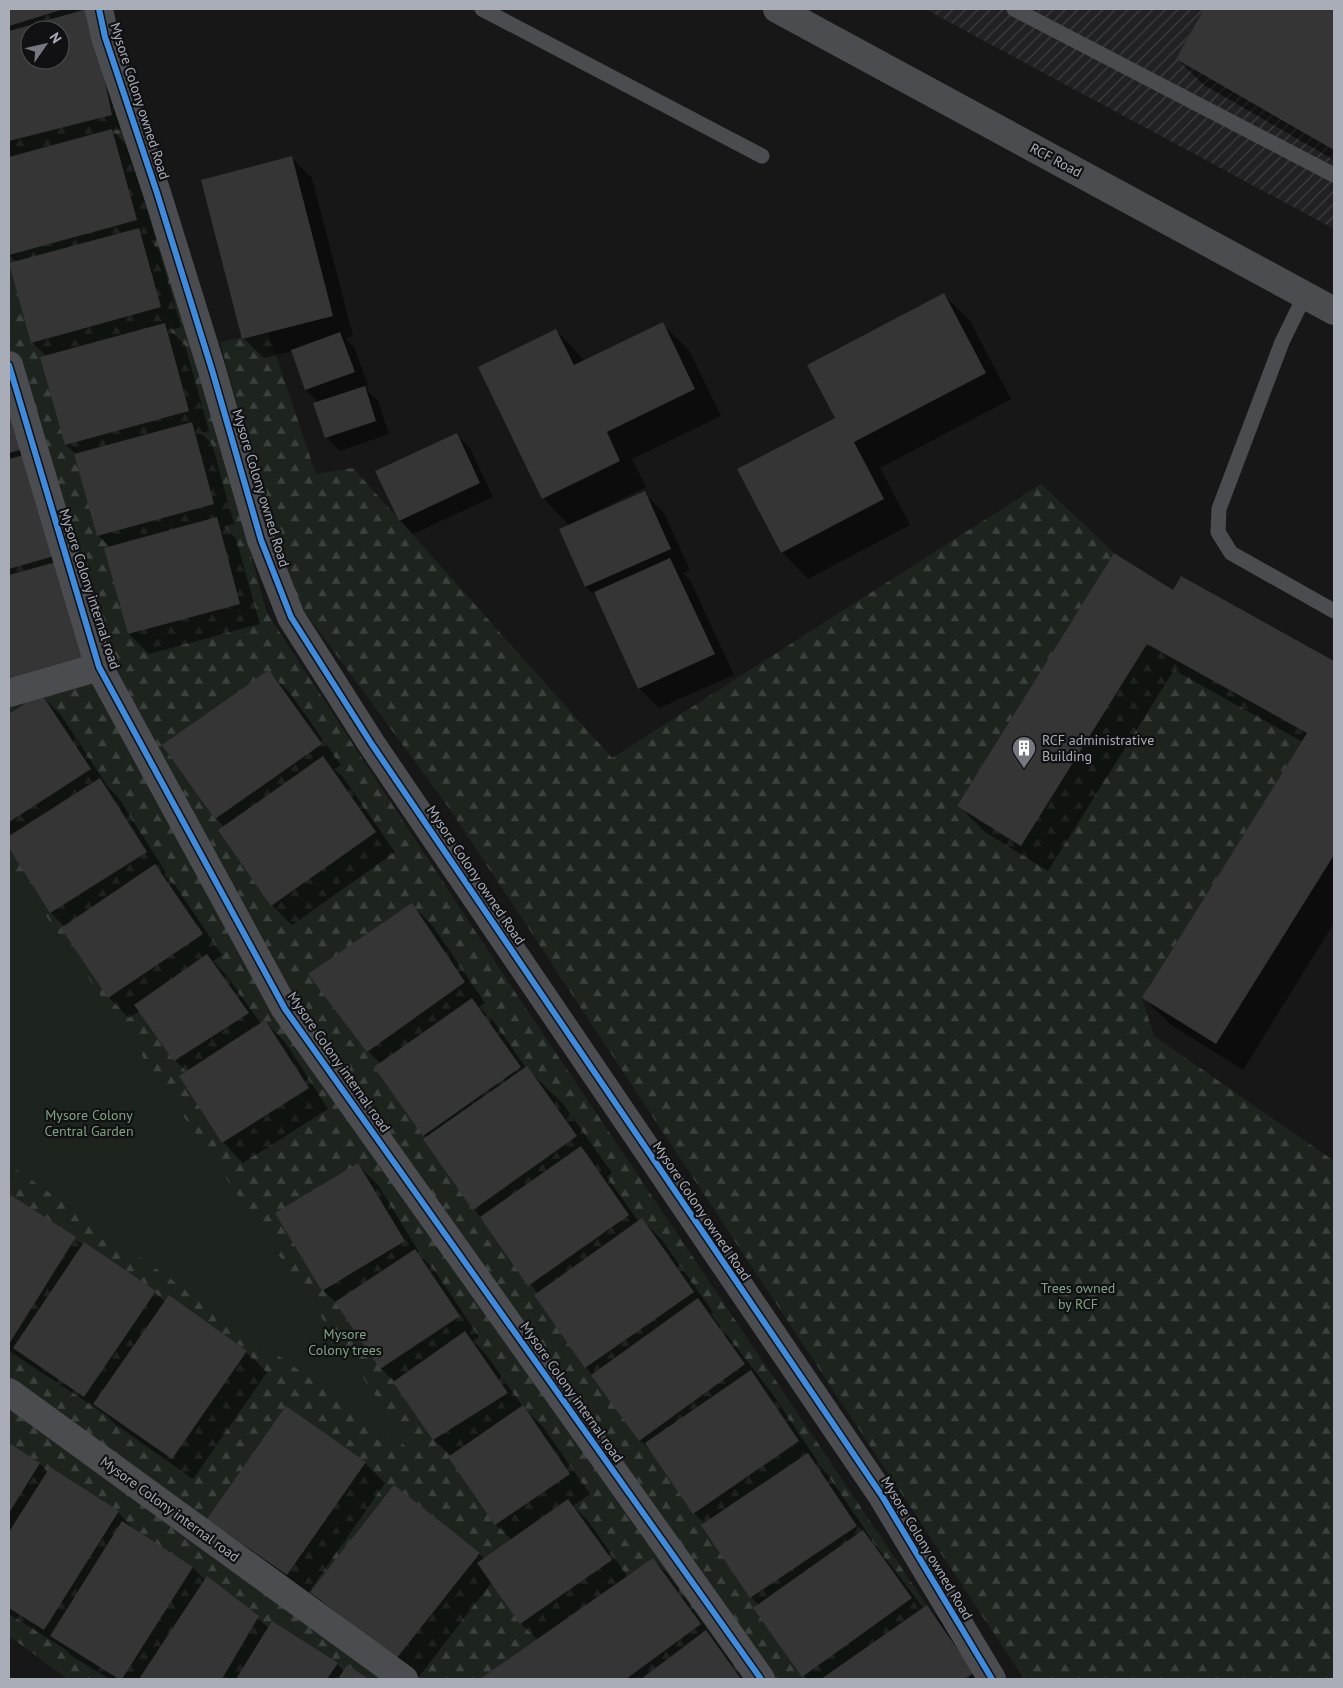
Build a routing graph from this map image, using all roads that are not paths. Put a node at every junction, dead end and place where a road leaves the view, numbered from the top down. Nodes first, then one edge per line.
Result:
1 (99, 9) edge
2 (482, 9) edge
3 (777, 9) edge
4 (1014, 9) edge
5 (762, 156) dead end
6 (1334, 175) edge
7 (1305, 295) junction
8 (1334, 311) edge
9 (9, 365) edge
10 (1334, 611) edge
11 (99, 667) junction
12 (9, 693) edge
13 (9, 1392) edge
14 (404, 1679) edge
15 (761, 1679) edge
16 (992, 1679) edge

1 - 16 street, Mysore Colony owned Road
2 - 5 lane
3 - 7 street, RCF Road
4 - 6 lane
7 - 8 street, RCF Road
7 - 10 lane
9 - 11 street, Mysore Colony internal road
11 - 12 street, Mysore Colony internal road
11 - 15 street, Mysore Colony internal road
13 - 14 street, Mysore Colony internal road

